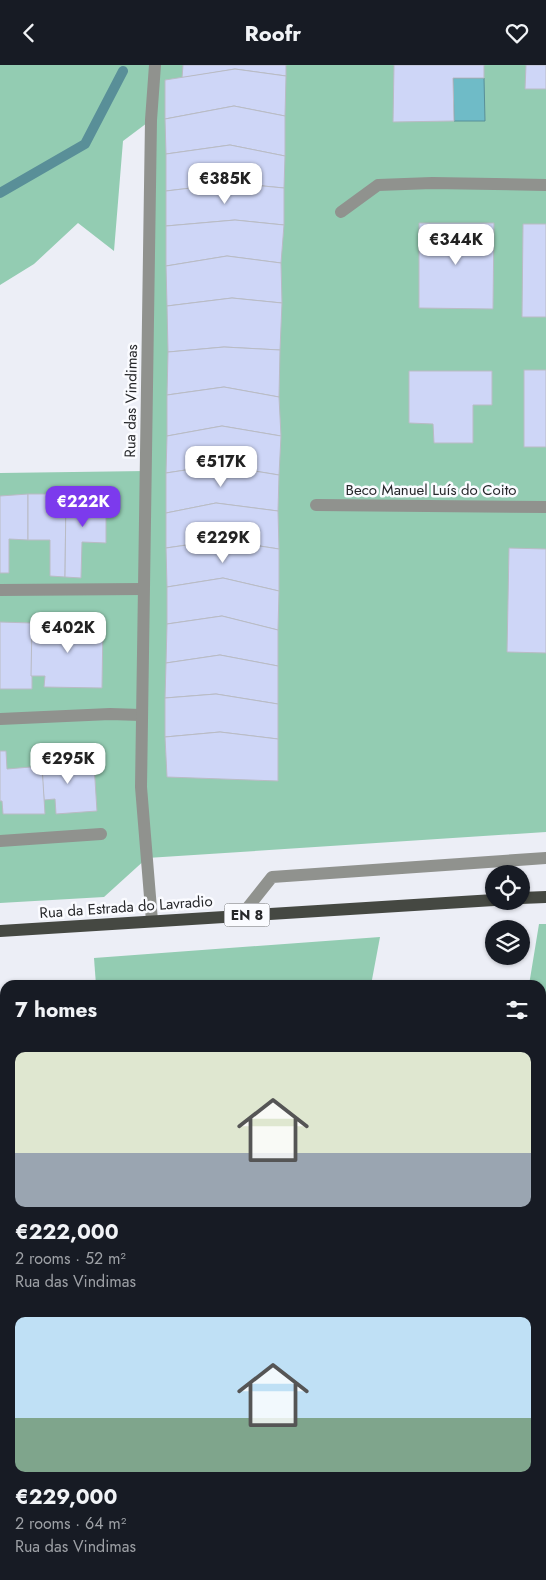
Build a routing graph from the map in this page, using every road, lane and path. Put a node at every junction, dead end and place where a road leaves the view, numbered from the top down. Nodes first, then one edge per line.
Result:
1 (155, 65) edge
2 (546, 185) edge
3 (341, 212) dead end
4 (316, 505) dead end
5 (546, 507) edge
6 (143, 589) junction
7 (0, 590) edge
8 (141, 715) junction
9 (0, 719) edge
10 (101, 834) dead end
11 (0, 841) edge
12 (546, 859) edge
13 (546, 897) edge
14 (530, 898) edge
15 (485, 901) edge
16 (242, 916) junction
17 (152, 921) junction
18 (0, 931) edge

1 - 6 street, Rua das Vindimas
2 - 3 street
4 - 5 street, Beco Manuel Luís do Coito
6 - 7 street
6 - 8 street, Rua das Vindimas
8 - 9 street
8 - 17 street, Rua das Vindimas
10 - 11 street
12 - 16 street
13 - 14 main road
15 - 16 main road, Rua da Estrada do Lavradio / EN 8
16 - 17 main road, Rua da Estrada do Lavradio / EN 8
17 - 18 main road, Rua da Estrada do Lavradio / EN 8

